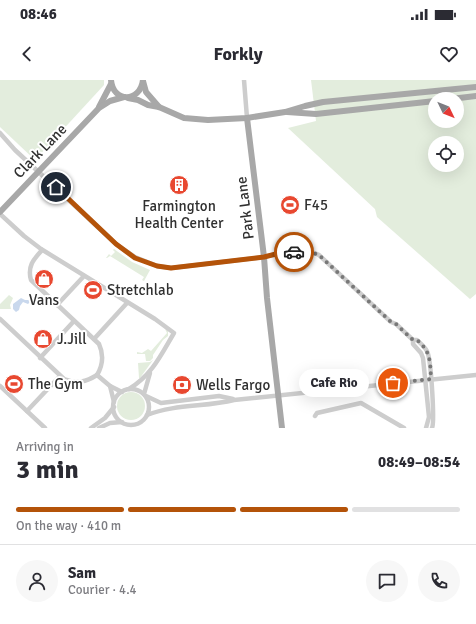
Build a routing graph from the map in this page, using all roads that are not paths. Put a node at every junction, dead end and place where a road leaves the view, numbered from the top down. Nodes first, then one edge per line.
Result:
1 (143, 80) edge
2 (244, 80) edge
3 (111, 82) edge
4 (476, 88) edge
5 (476, 96) edge
6 (464, 97) edge
7 (126, 98) junction
8 (428, 102) edge
9 (159, 107) junction
10 (99, 108) junction
11 (285, 112) junction
12 (247, 118) junction
13 (0, 133) edge
14 (39, 171) junction
15 (0, 213) edge
16 (42, 250) junction
17 (264, 257) junction
18 (84, 276) junction
19 (127, 303) junction
20 (58, 305) junction
21 (0, 319) edge
22 (74, 321) junction
23 (94, 339) junction
24 (413, 340) junction
25 (40, 358) junction
26 (150, 372) junction
27 (97, 375) junction
28 (476, 375) edge
29 (60, 376) junction
30 (431, 379) junction
31 (425, 380) junction
32 (0, 386) edge
33 (110, 386) junction
34 (129, 389) junction
35 (122, 392) junction
36 (145, 395) junction
37 (279, 395) junction
38 (234, 400) junction
39 (114, 405) junction
40 (27, 411) junction
41 (148, 414) junction
42 (315, 416) dead end
43 (141, 422) junction
44 (125, 425) edge
45 (45, 428) edge
46 (91, 428) edge
47 (99, 428) edge
48 (139, 428) edge
49 (282, 428) edge
50 (404, 428) edge
51 (426, 428) edge
52 (432, 428) edge

1 - 7 main road
1 - 9 main road
2 - 12 street, Park Lane
3 - 7 main road
3 - 10 main road, Clark Lane
4 - 11 main road
5 - 6 main road
7 - 9 main road
7 - 10 main road, Clark Lane
8 - 11 main road
9 - 12 main road
10 - 14 main road, Clark Lane
11 - 12 main road
12 - 17 main road, Park Lane
13 - 14 street
14 - 15 main road, Clark Lane
14 - 17 street
15 - 16 street
16 - 18 street
16 - 20 street
17 - 24 street
17 - 37 main road, Park Lane
18 - 19 street
18 - 20 street
19 - 23 street
19 - 26 street
20 - 22 street
21 - 25 street
22 - 23 street
22 - 25 street
23 - 27 street
24 - 30 street
24 - 31 street
25 - 29 street
26 - 34 street
26 - 36 street
27 - 29 street
27 - 33 street
28 - 30 street
29 - 40 street
30 - 31 street
30 - 52 street
31 - 37 street
31 - 51 street
32 - 40 street
33 - 35 street
33 - 39 street
34 - 35 street
34 - 36 street
35 - 39 street
36 - 38 street
36 - 41 street
37 - 38 street
37 - 49 main road, Park Lane
38 - 41 street
39 - 44 street
39 - 46 street
40 - 45 street
41 - 43 street
42 - 50 street
43 - 44 street
43 - 48 street
44 - 47 street

